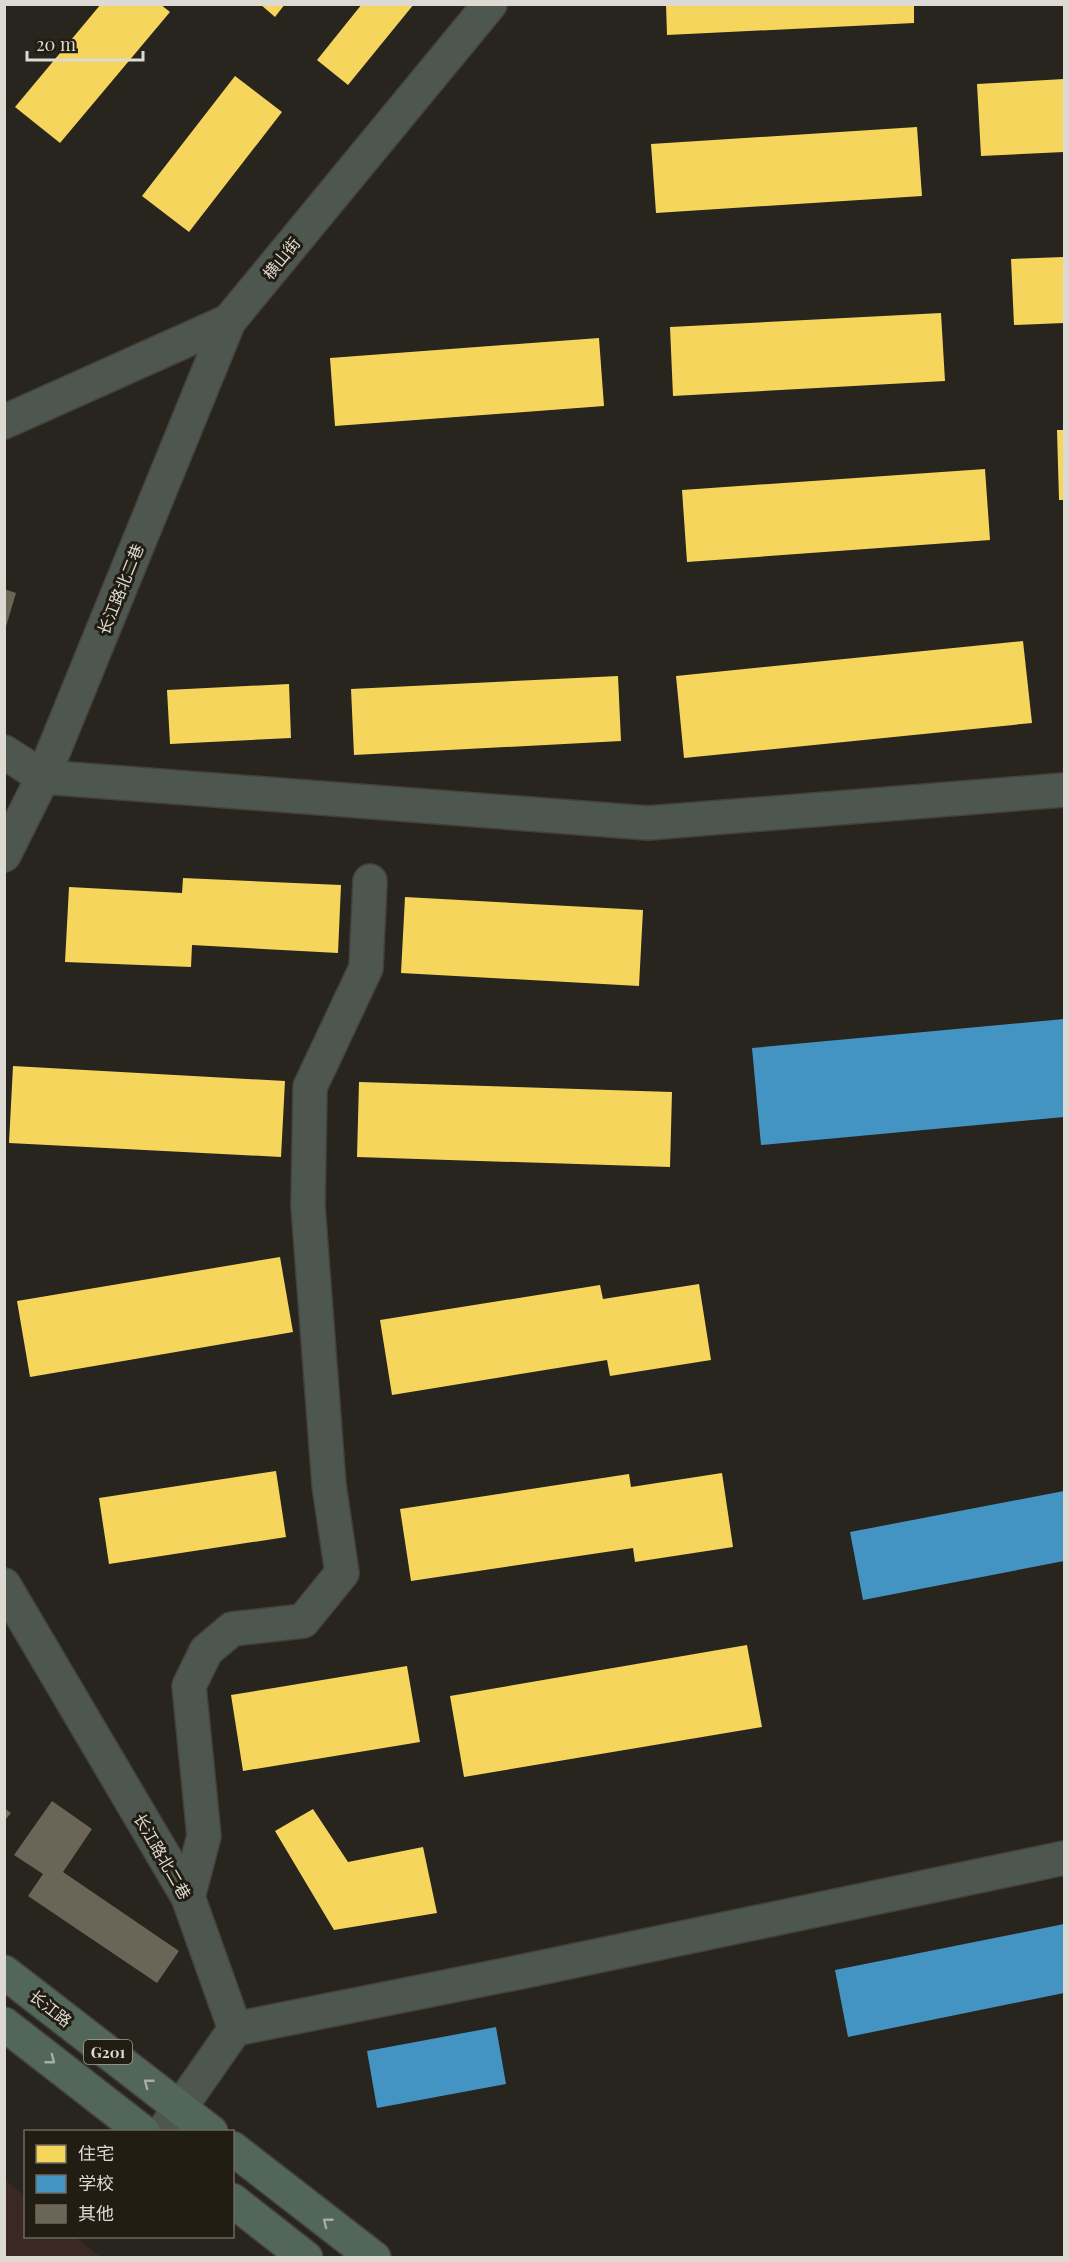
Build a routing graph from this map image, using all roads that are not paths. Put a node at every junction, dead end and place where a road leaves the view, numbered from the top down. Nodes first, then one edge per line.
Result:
1 (490, 4) edge
2 (229, 321) junction
3 (4, 422) edge
4 (4, 752) edge
5 (43, 777) junction
6 (1065, 790) edge
7 (4, 855) edge
8 (370, 881) dead end
9 (4, 1586) edge
10 (1065, 1858) edge
11 (188, 1897) junction
12 (4, 1972) edge
13 (4, 2024) edge
14 (235, 2029) junction
15 (171, 2119) edge
16 (140, 2130) edge
17 (205, 2130) edge
18 (234, 2150) edge
19 (234, 2202) edge
20 (306, 2258) edge
21 (374, 2258) edge

1 - 2 street, 横山街
2 - 3 street, 横山街
2 - 5 street, 长江路北二巷
4 - 5 street
5 - 6 street
5 - 7 street, 长江路北二巷
8 - 11 street
9 - 11 street, 长江路北二巷
10 - 14 street
11 - 14 street, 长江路北二巷
15 -> 12 highway, 长江路 / G201
13 -> 16 highway, G201
14 - 15 street
15 - 17 highway, 长江路 / G201
21 -> 18 highway
19 - 20 highway

